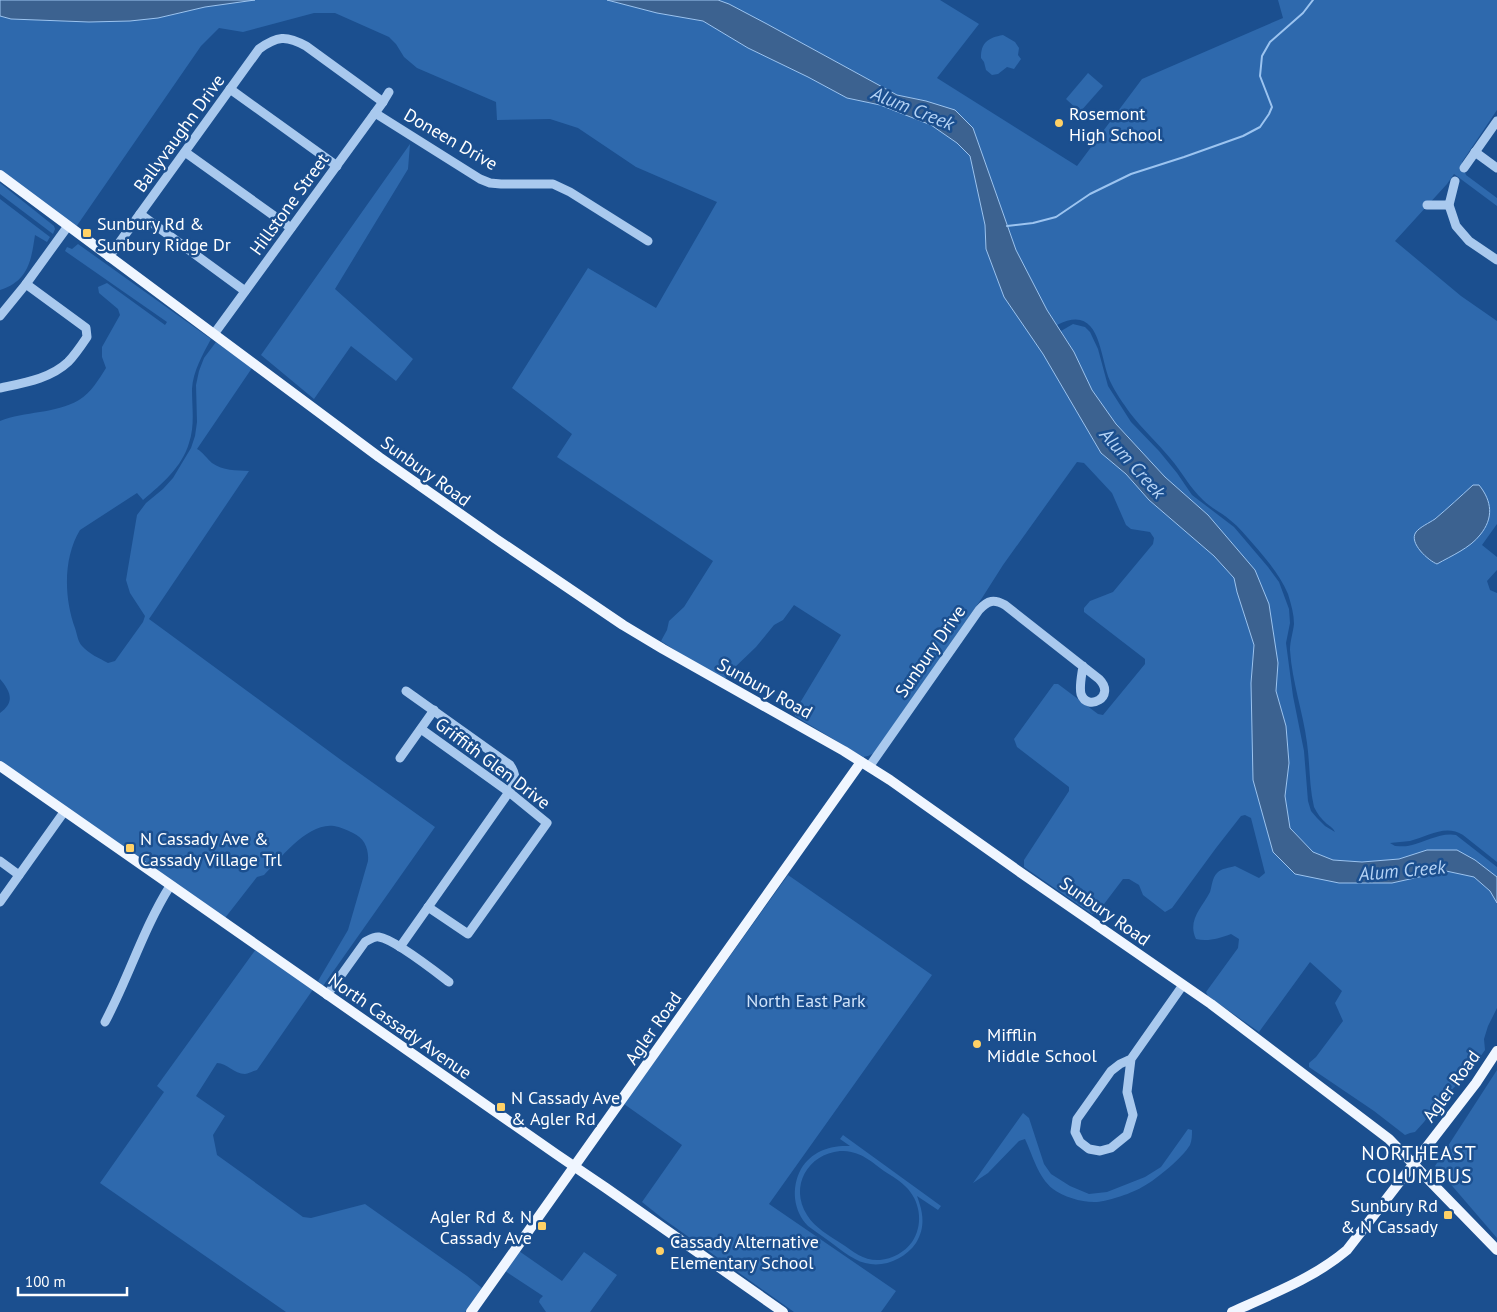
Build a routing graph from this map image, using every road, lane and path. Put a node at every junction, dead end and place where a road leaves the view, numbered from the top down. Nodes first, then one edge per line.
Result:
1 (230, 89) junction
2 (389, 92) dead end
3 (383, 102) junction
4 (375, 113) junction
5 (1497, 120) edge
6 (185, 152) junction
7 (1475, 152) junction
8 (337, 166) junction
9 (1464, 168) dead end
10 (1497, 168) edge
11 (0, 175) edge
12 (1455, 181) dead end
13 (1427, 205) dead end
14 (1449, 205) junction
15 (140, 214) junction
16 (68, 226) junction
17 (291, 228) junction
18 (648, 241) dead end
19 (109, 257) junction
20 (1497, 260) edge
21 (26, 284) junction
22 (245, 291) junction
23 (0, 316) edge
24 (214, 334) junction
25 (0, 388) edge
26 (1083, 666) dead end
27 (406, 691) dead end
28 (434, 710) junction
29 (421, 729) junction
30 (400, 758) dead end
31 (865, 765) junction
32 (0, 766) edge
33 (509, 792) junction
34 (64, 812) junction
35 (0, 861) edge
36 (19, 875) junction
37 (170, 886) junction
38 (0, 902) edge
39 (428, 907) junction
40 (400, 947) junction
41 (449, 982) dead end
42 (1183, 985) junction
43 (327, 995) junction
44 (105, 1022) dead end
45 (1497, 1051) edge
46 (1131, 1059) junction
47 (1414, 1164) junction
48 (575, 1167) junction
49 (1497, 1250) edge
50 (472, 1312) edge
51 (782, 1312) edge
52 (1232, 1312) edge

1 - 3 street, Ballyvaughn Drive
1 - 6 street, Ballyvaughn Drive
1 - 8 street
2 - 3 street, Hillstone Street
3 - 4 street, Hillstone Street
4 - 8 street, Hillstone Street
4 - 18 street, Doneen Drive
5 - 7 street
6 - 15 street, Ballyvaughn Drive
6 - 17 street
7 - 9 street
7 - 10 street
8 - 17 street, Hillstone Street
11 - 16 main road, Sunbury Road
12 - 14 street
13 - 14 street
14 - 20 street
15 - 19 street, Ballyvaughn Drive
15 - 22 street
16 - 19 main road, Sunbury Road
16 - 21 street
17 - 22 street, Hillstone Street
19 - 24 main road, Sunbury Road
21 - 23 street
21 - 25 street
22 - 24 street, Hillstone Street
24 - 31 main road, Sunbury Road
26 - 31 street, Sunbury Drive
27 - 28 street
28 - 29 street
28 - 33 street
29 - 30 street
29 - 33 street, Griffith Glen Drive
31 - 42 main road, Sunbury Road
31 - 48 main road, Agler Road
32 - 34 main road, North Cassady Avenue
33 - 39 street
33 - 39 street, Griffith Glen Drive
34 - 36 street
34 - 37 main road, North Cassady Avenue
35 - 36 street
36 - 38 street
37 - 43 main road, North Cassady Avenue
37 - 44 street
39 - 40 street
40 - 41 street
40 - 43 street
42 - 46 street
42 - 47 main road, Sunbury Road
43 - 48 main road, North Cassady Avenue
45 - 47 main road, Agler Road
46 - 46 street
47 - 49 main road, Sunbury Road
47 - 52 main road
48 - 50 main road, Agler Road
48 - 51 main road, North Cassady Avenue

